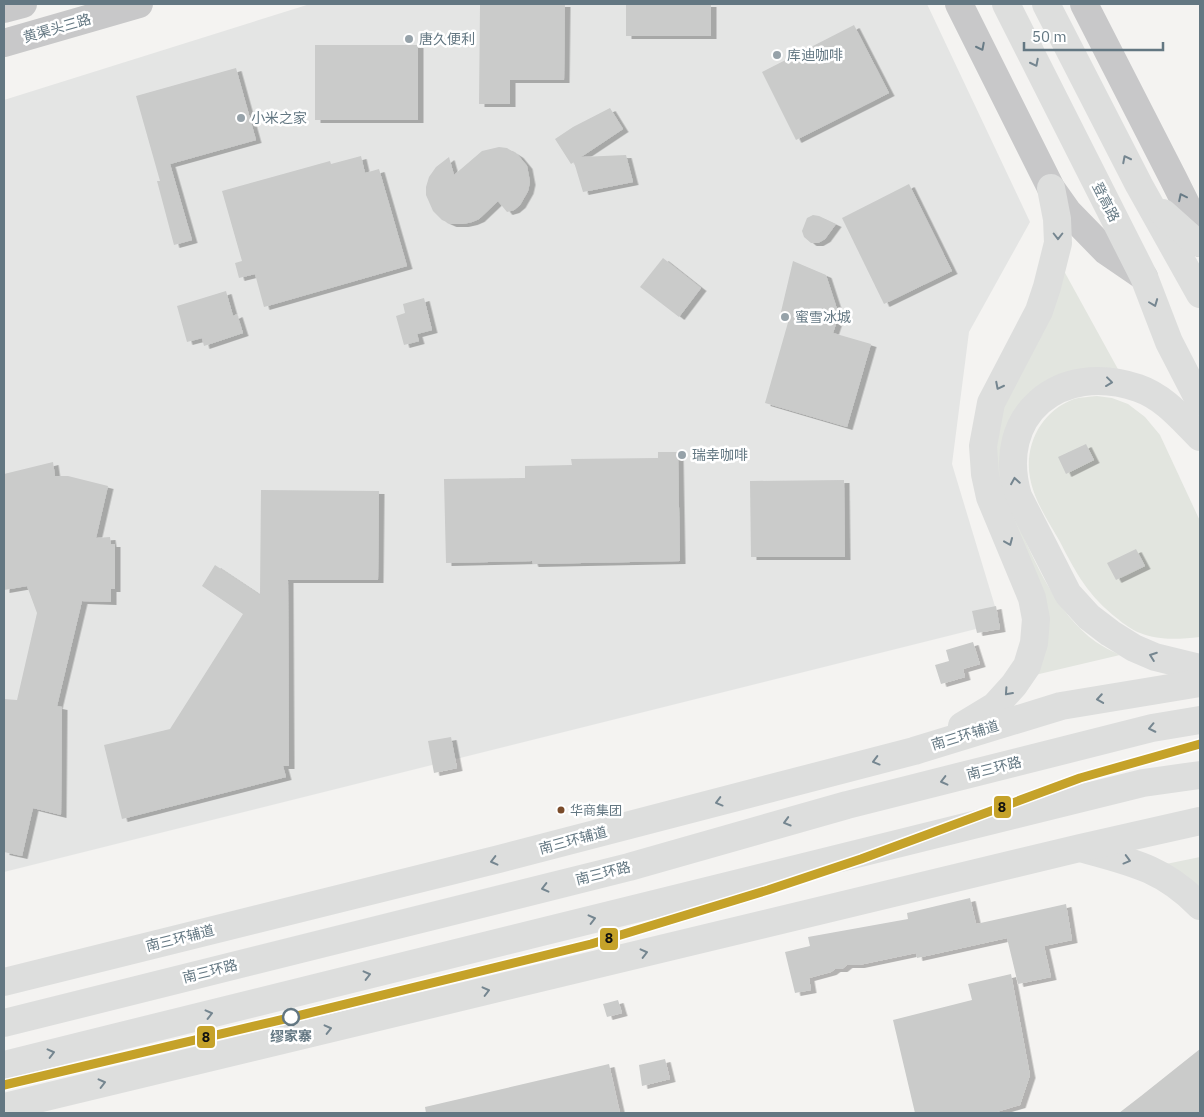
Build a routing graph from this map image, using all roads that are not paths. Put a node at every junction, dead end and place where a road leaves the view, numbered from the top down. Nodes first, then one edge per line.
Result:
1 (23, 4) edge
2 (139, 4) edge
3 (959, 4) edge
4 (1006, 4) edge
5 (1046, 4) edge
6 (1084, 4) edge
7 (4, 9) edge
8 (4, 43) edge
9 (1139, 184) junction
10 (1051, 188) junction
11 (1200, 243) edge
12 (1144, 277) junction
13 (1200, 294) edge
14 (1200, 402) edge
15 (1200, 437) edge
16 (1200, 668) edge
17 (1200, 683) edge
18 (1200, 720) edge
19 (914, 751) junction
20 (1200, 775) edge
21 (1200, 821) edge
22 (1080, 848) junction
23 (1200, 906) edge
24 (6, 980) edge
25 (4, 1023) edge
26 (4, 1065) edge
27 (4, 1107) edge

1 - 7 street
2 - 8 street, 黄渠头三路
3 -> 10 street
4 -> 12 main road, 登高路
9 -> 5 main road
11 -> 6 street
9 - 11 main road
9 - 13 main road
10 - 12 street
10 -> 19 main road
12 -> 14 main road, 登高路
16 -> 15 main road
17 -> 19 main road, 南三环辅道
18 -> 25 main road, 南三环路
19 -> 24 main road, 南三环辅道
26 -> 20 main road
21 - 22 main road
22 -> 23 main road
27 -> 22 main road

